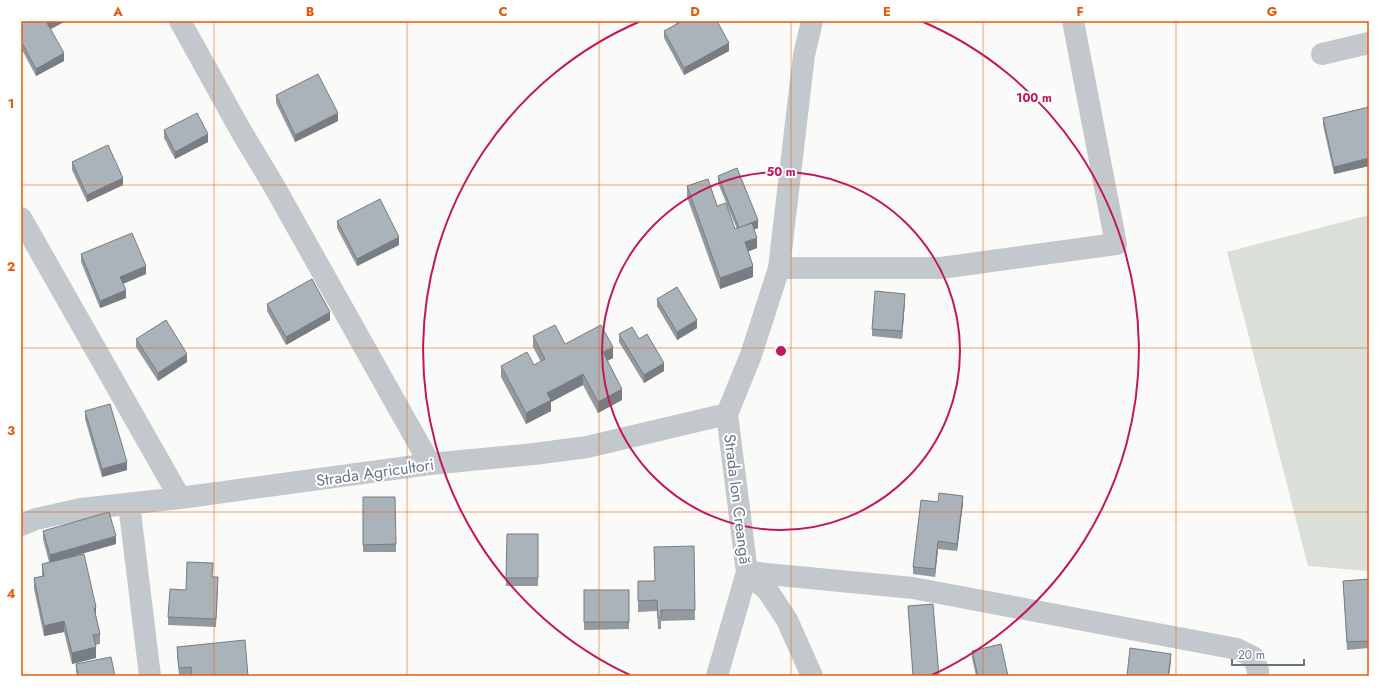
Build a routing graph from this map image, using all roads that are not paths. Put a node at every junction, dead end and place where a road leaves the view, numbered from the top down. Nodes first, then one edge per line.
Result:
1 (180, 21) edge
2 (812, 21) edge
3 (1072, 21) edge
4 (1369, 43) edge
5 (1322, 54) dead end
6 (21, 218) edge
7 (780, 268) junction
8 (727, 414) junction
9 (430, 464) junction
10 (180, 498) junction
11 (129, 504) junction
12 (21, 525) edge
13 (747, 572) junction
14 (150, 676) edge
15 (717, 676) edge
16 (812, 676) edge
17 (1258, 676) edge

1 - 9 street
2 - 7 street
3 - 7 street
4 - 5 street
6 - 10 street
7 - 8 street
8 - 9 street, Strada Agricultori
8 - 13 street, Strada Ion Creangă
9 - 10 street, Strada Agricultori
10 - 11 street, Strada Agricultori
11 - 12 street, Strada Agricultori
11 - 14 street
13 - 15 street, Strada Ion Creangă
13 - 16 street
13 - 17 street

